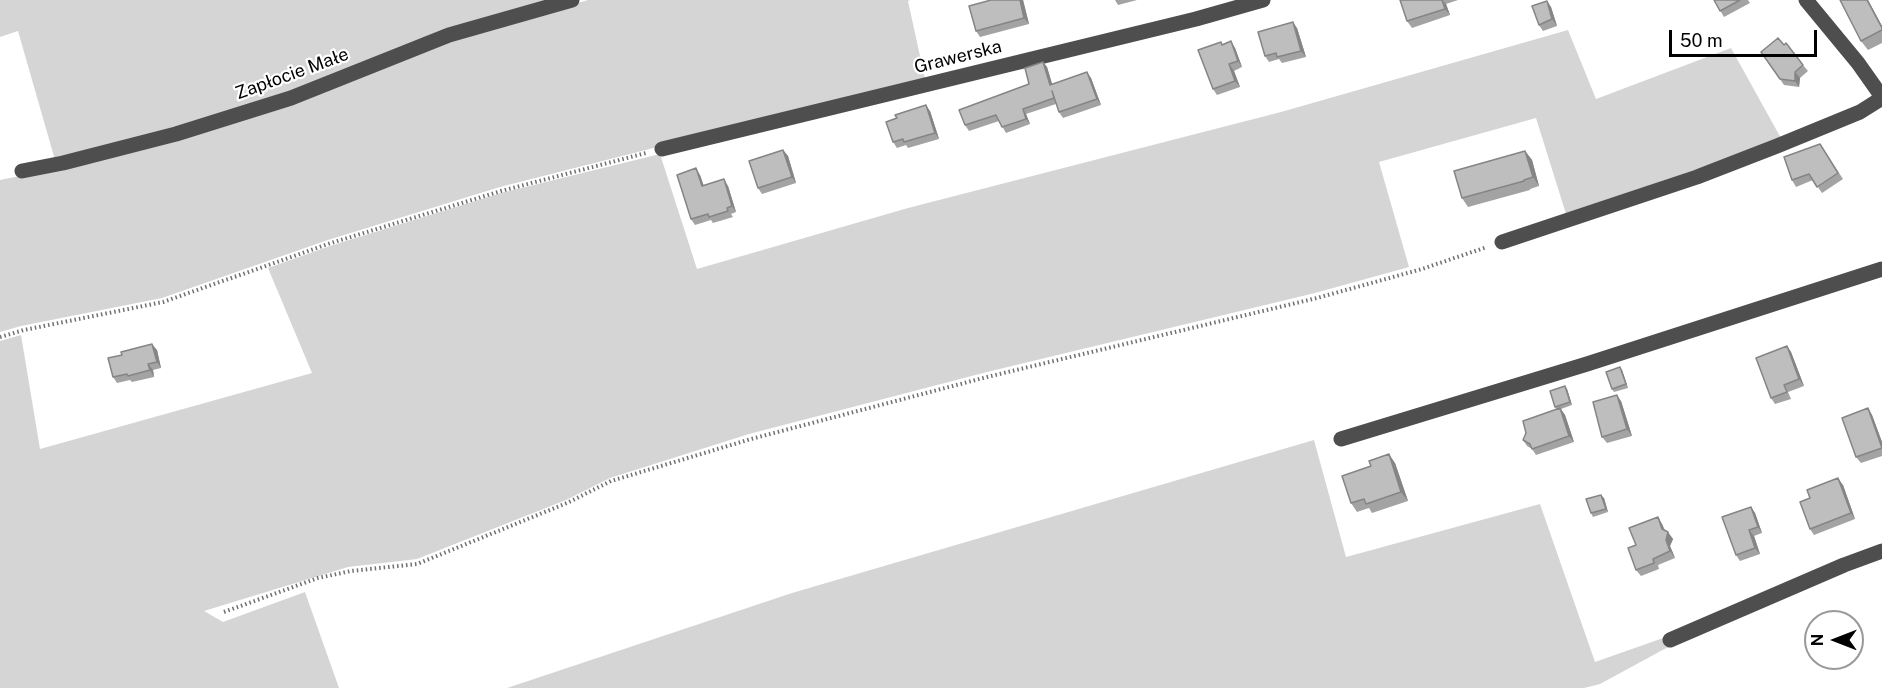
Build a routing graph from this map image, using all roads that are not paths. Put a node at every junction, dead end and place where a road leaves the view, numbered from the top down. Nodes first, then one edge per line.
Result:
1 (572, 0) edge
2 (1263, 0) edge
3 (1806, 0) edge
4 (1882, 98) edge
5 (662, 149) road end
6 (22, 171) dead end
7 (1502, 242) road end
8 (1882, 269) edge
9 (1341, 439) dead end
10 (1882, 551) edge
11 (1670, 640) dead end

1 - 6 street, Zapłocie Małe
2 - 5 street, Grawerska
3 - 4 street
4 - 7 street
8 - 9 street
10 - 11 street

